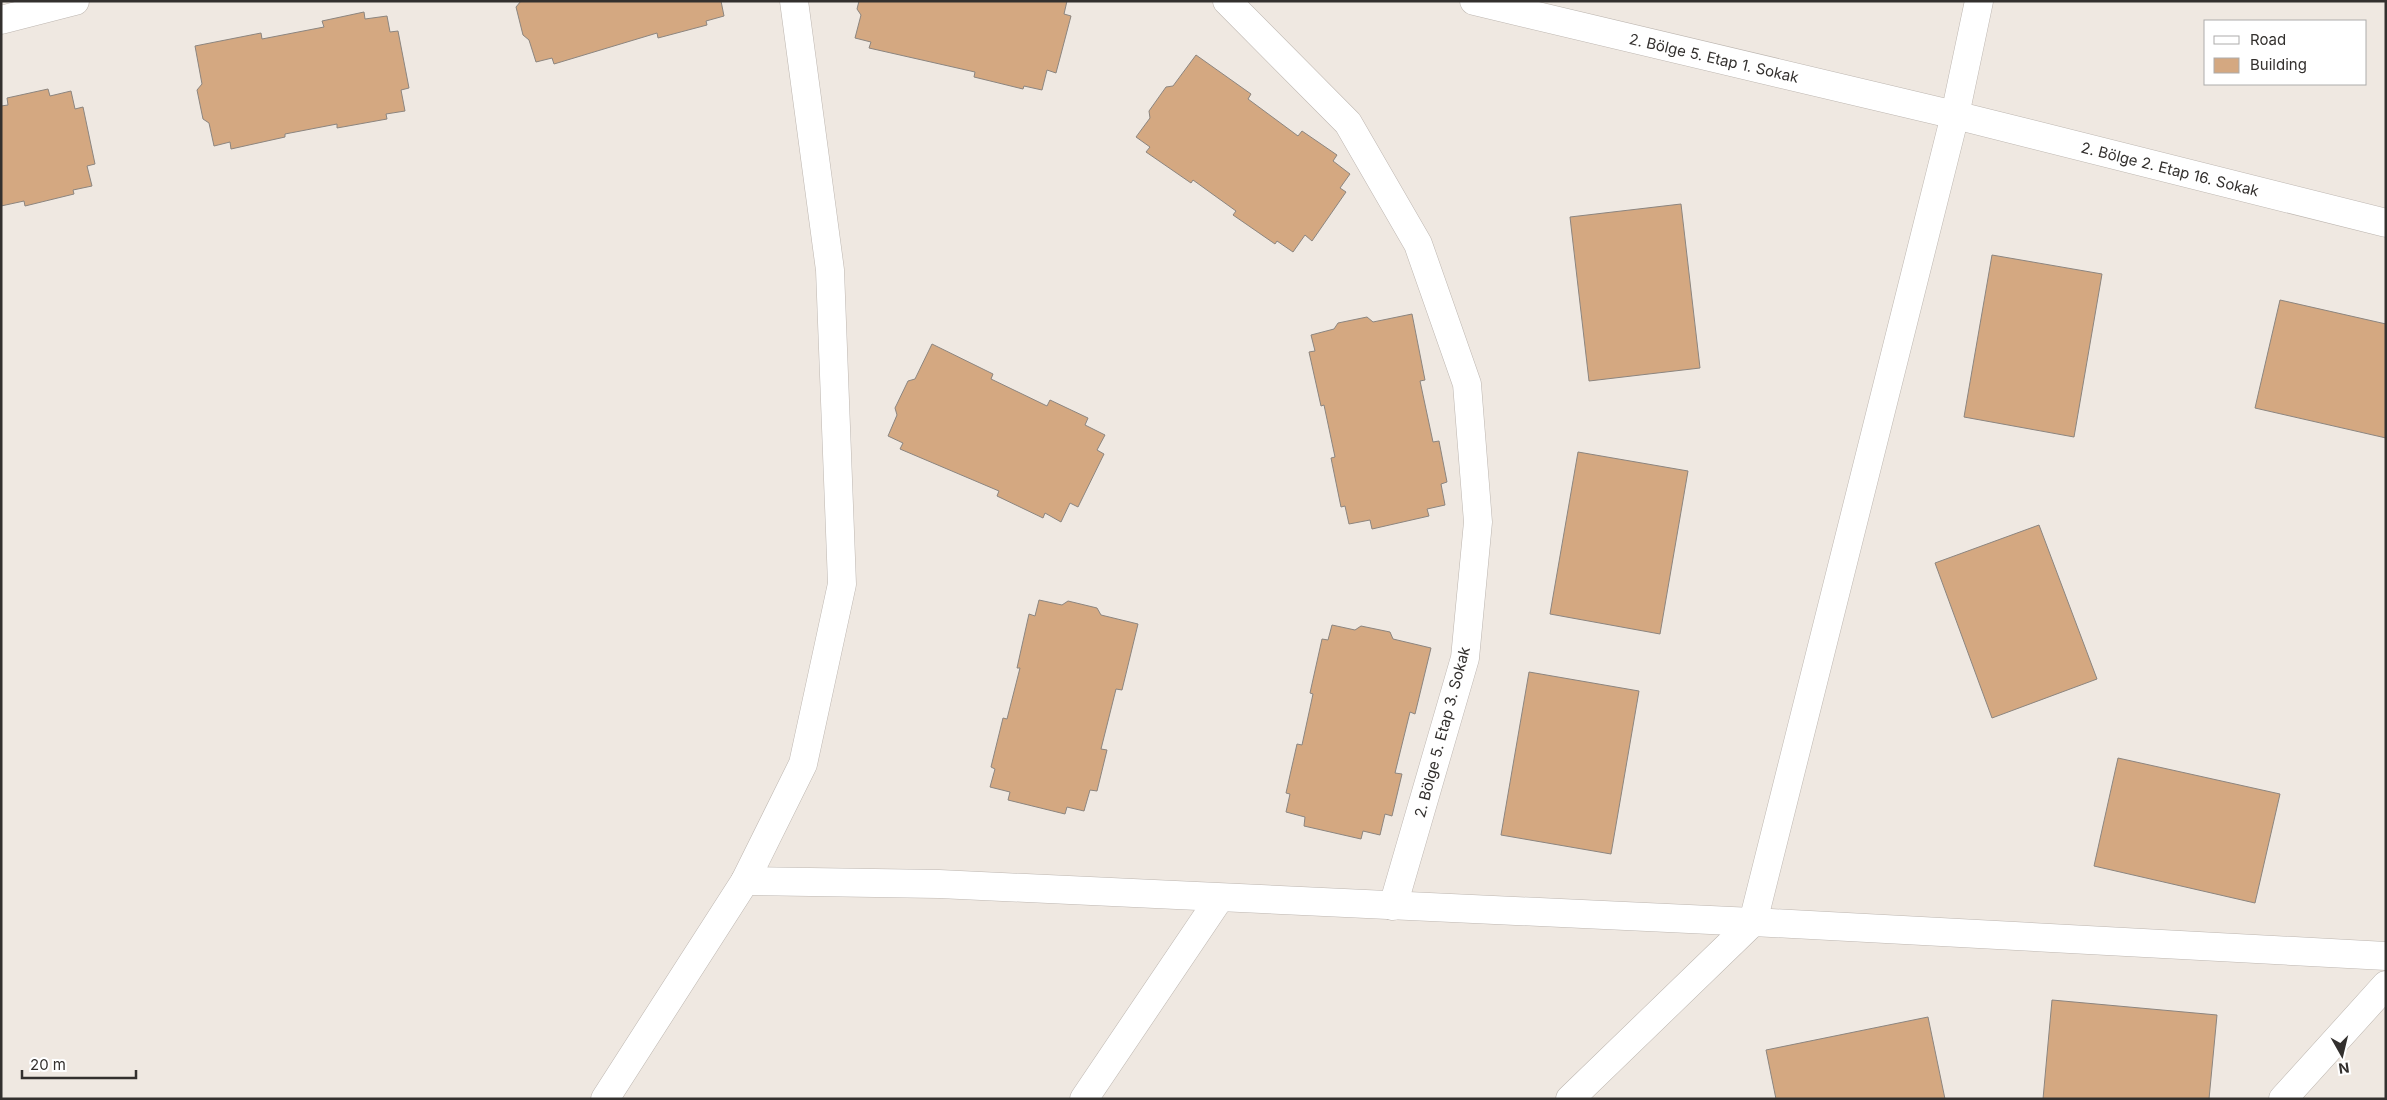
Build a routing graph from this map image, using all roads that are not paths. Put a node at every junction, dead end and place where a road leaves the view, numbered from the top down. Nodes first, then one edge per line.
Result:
1 (75, 1) edge
2 (794, 1) edge
3 (1227, 1) edge
4 (1474, 1) edge
5 (1979, 1) edge
6 (1, 20) edge
7 (1954, 115) junction
8 (2386, 223) edge
9 (746, 881) junction
10 (1219, 899) junction
11 (1393, 906) junction
12 (1753, 922) junction
13 (2386, 956) edge
14 (2386, 985) edge
15 (605, 1099) edge
16 (1084, 1099) edge
17 (1570, 1099) edge
18 (2283, 1099) edge

1 - 6 street
2 - 9 street
3 - 11 street, 2. Bölge 5. Etap 3. Sokak
4 - 7 street, 2. Bölge 5. Etap 1. Sokak
5 - 7 street
7 - 8 street, 2. Bölge 2. Etap 16. Sokak
7 - 12 street
9 - 10 street
9 - 15 street
10 - 11 street
10 - 16 street
11 - 12 street
12 - 13 street
12 - 17 street
14 - 18 street

